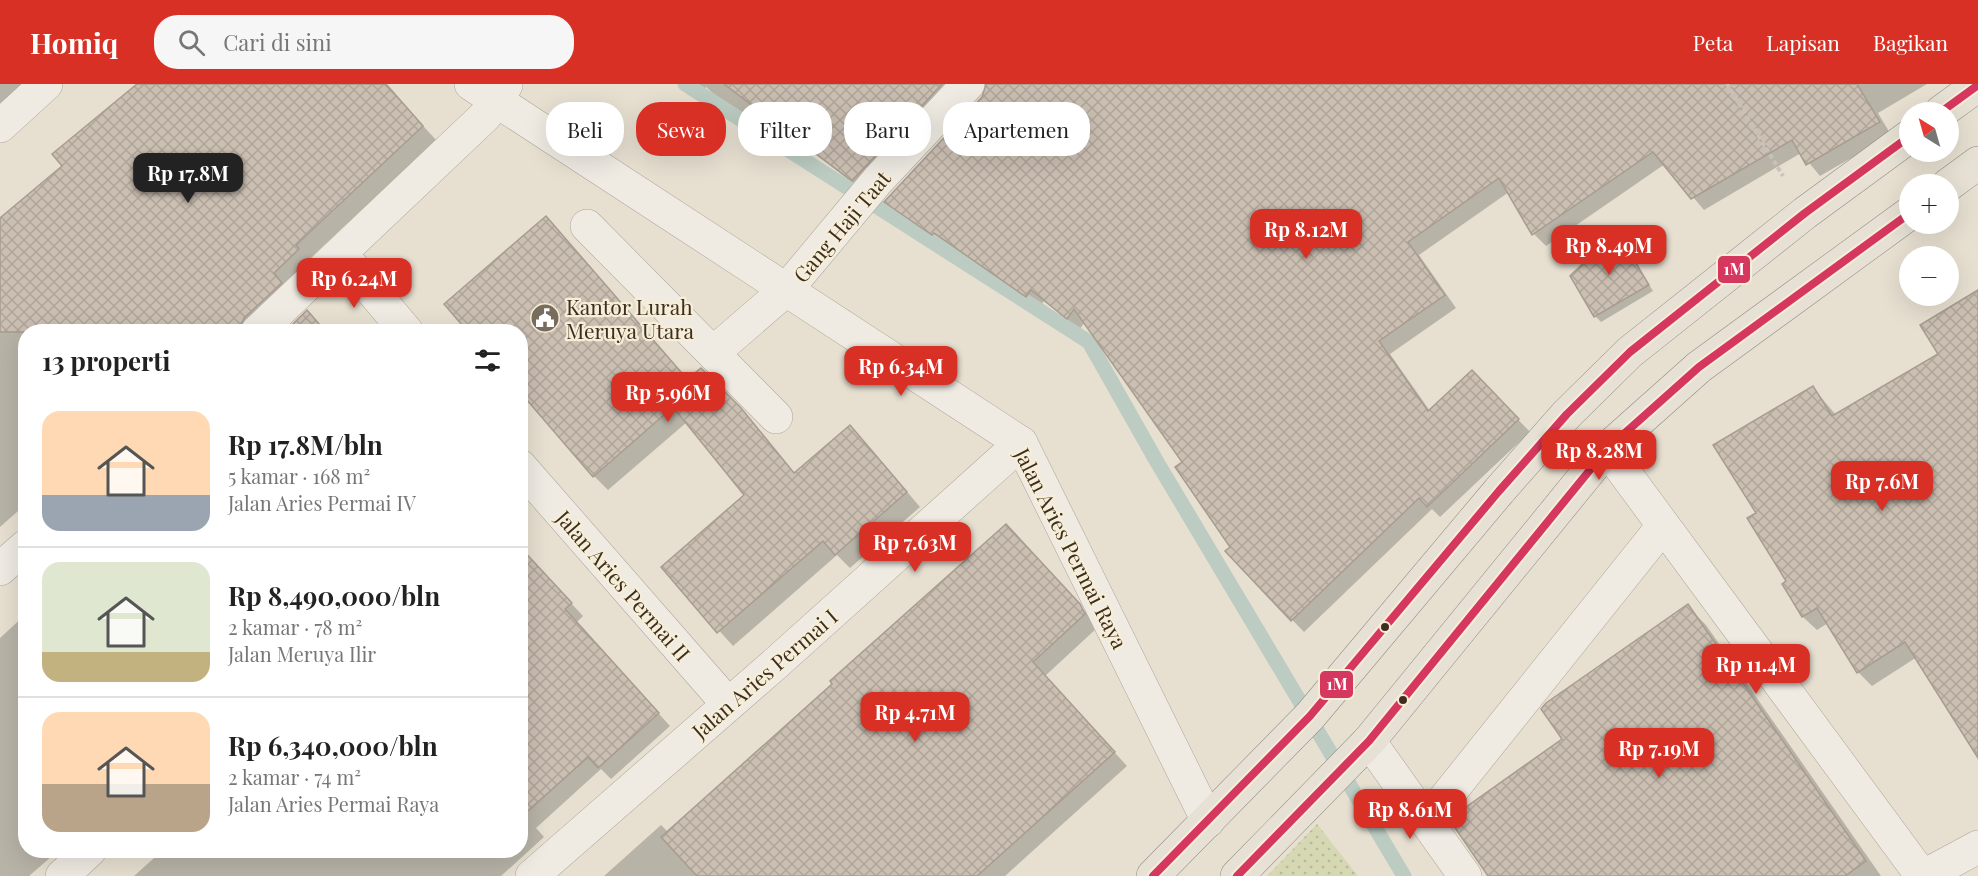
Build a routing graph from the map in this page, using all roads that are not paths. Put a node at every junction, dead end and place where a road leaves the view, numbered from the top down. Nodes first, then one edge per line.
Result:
1 (46, 84) edge
2 (968, 84) edge
3 (1978, 86) edge
4 (491, 90) edge
5 (1955, 102) edge
6 (0, 126) edge
7 (1899, 144) edge
8 (1978, 163) edge
9 (1959, 177) edge
10 (1899, 221) edge
11 (587, 226) dead end
12 (341, 254) junction
13 (787, 289) junction
14 (266, 324) edge
15 (400, 324) edge
16 (714, 352) junction
17 (776, 417) dead end
18 (1021, 443) junction
19 (1606, 449) junction
20 (528, 475) edge
21 (1663, 526) junction
22 (18, 553) edge
23 (0, 570) edge
24 (728, 704) junction
25 (1369, 741) junction
26 (1208, 821) junction
27 (1428, 821) junction
28 (1978, 847) edge
29 (81, 858) edge
30 (62, 876) edge
31 (532, 876) edge
32 (1153, 876) edge
33 (1237, 876) edge
34 (1465, 876) edge
35 (1923, 876) edge

1 - 6 street
2 - 13 street, Gang Haji Taat
3 - 5 main road
4 - 12 street
4 - 13 street, Jalan Aries Permai Raya
7 - 26 main road
8 - 9 main road
10 - 19 main road
11 - 16 street
12 - 14 street
12 - 15 street
13 - 16 street, Gang Haji Taat
13 - 18 street, Jalan Aries Permai Raya
16 - 17 street
18 - 24 street, Jalan Aries Permai I
18 - 26 street, Jalan Aries Permai Raya
19 - 21 street
19 - 25 main road
20 - 24 street, Jalan Aries Permai II
21 - 27 street
21 - 35 street
22 - 23 street
24 - 31 street, Jalan Aries Permai I
25 - 27 street
25 - 33 main road
26 - 32 main road
27 - 34 street
28 - 35 street
29 - 30 street

